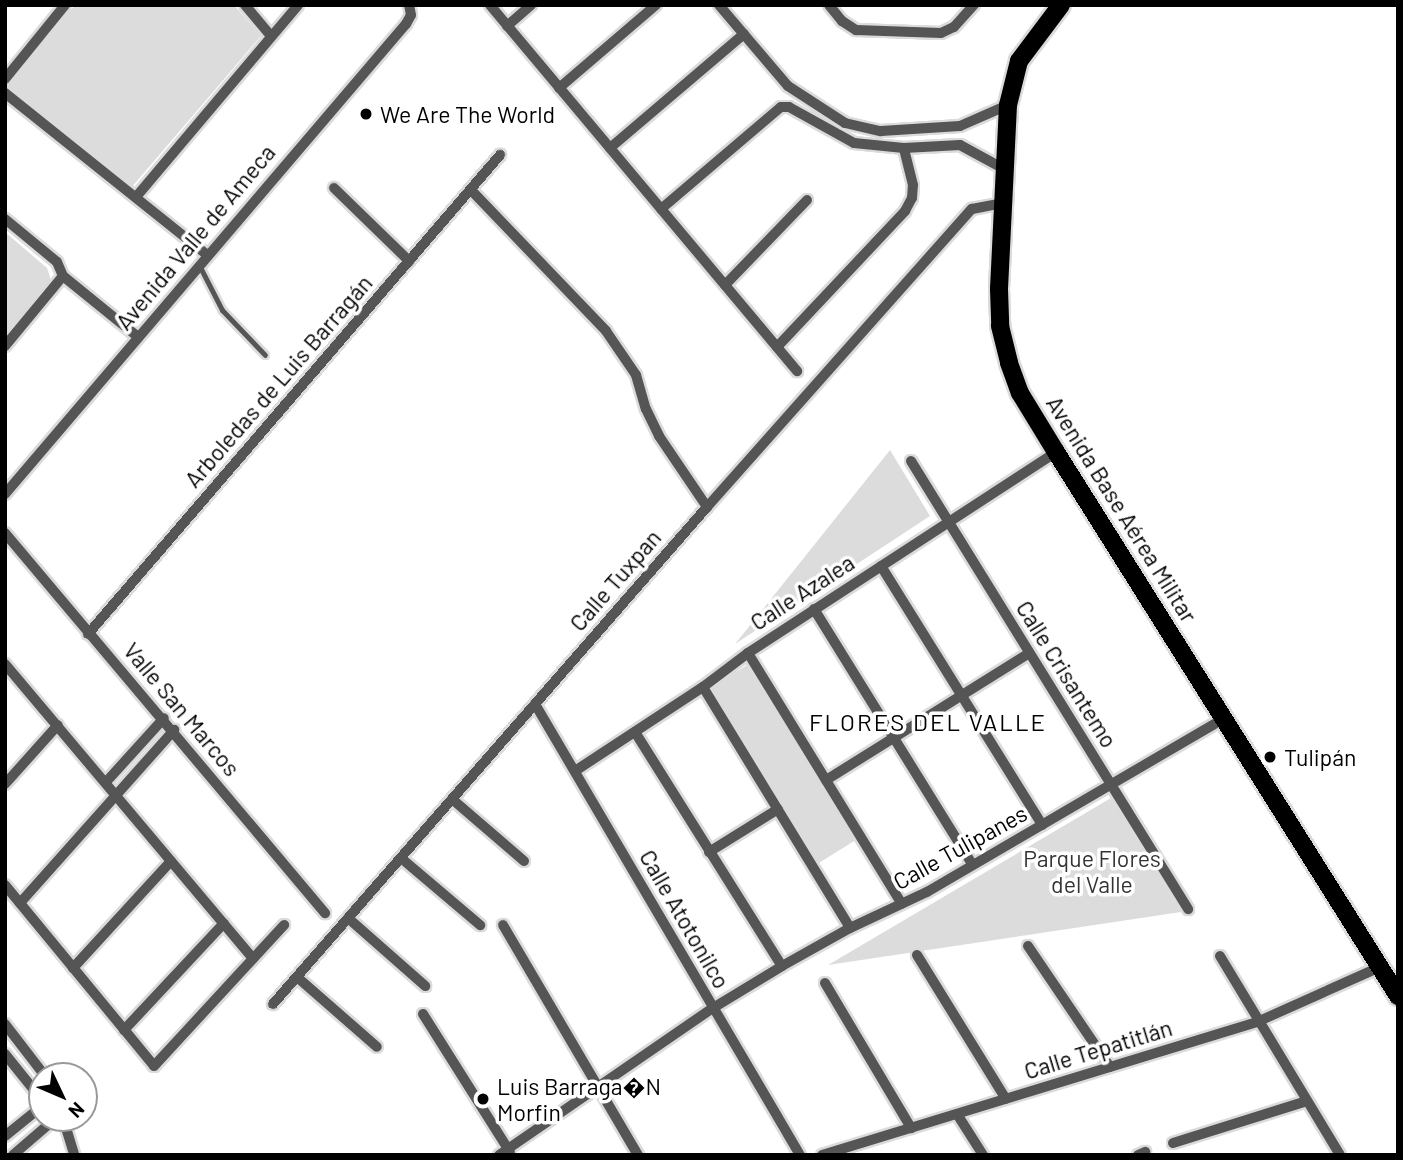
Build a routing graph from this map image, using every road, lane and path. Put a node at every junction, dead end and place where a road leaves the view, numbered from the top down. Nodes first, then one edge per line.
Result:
1 (65, 5) edge
2 (245, 5) edge
3 (298, 5) edge
4 (409, 5) edge
5 (490, 5) edge
6 (531, 5) edge
7 (656, 5) edge
8 (719, 5) edge
9 (829, 5) edge
10 (974, 5) edge
11 (1061, 5) edge
12 (507, 26) junction
13 (744, 34) junction
14 (271, 36) junction
15 (5, 79) edge
16 (559, 88) junction
17 (796, 92) junction
18 (5, 93) edge
19 (1009, 105) junction
20 (789, 107) junction
21 (960, 125) junction
22 (938, 128) junction
23 (960, 145) junction
24 (938, 146) junction
25 (610, 148) junction
26 (904, 148) junction
27 (500, 155) dead end
28 (1004, 169) junction
29 (334, 188) dead end
30 (471, 190) junction
31 (136, 197) junction
32 (807, 200) dead end
33 (1002, 203) junction
34 (661, 209) junction
35 (5, 219) edge
36 (207, 255) junction
37 (409, 261) junction
38 (198, 265) junction
39 (63, 276) junction
40 (725, 285) junction
41 (138, 337) junction
42 (5, 346) edge
43 (777, 347) junction
44 (265, 355) dead end
45 (797, 371) dead end
46 (1056, 452) junction
47 (911, 461) dead end
48 (5, 494) edge
49 (707, 507) junction
50 (948, 522) junction
51 (5, 533) edge
52 (881, 566) junction
53 (814, 609) junction
54 (89, 633) junction
55 (748, 653) junction
56 (1029, 653) junction
57 (5, 664) edge
58 (703, 687) junction
59 (961, 695) junction
60 (535, 704) junction
61 (164, 718) junction
62 (1225, 718) junction
63 (58, 725) junction
64 (174, 730) junction
65 (635, 732) junction
66 (894, 737) junction
67 (575, 771) junction
68 (826, 779) junction
69 (106, 782) junction
70 (5, 784) edge
71 (1111, 785) junction
72 (116, 795) junction
73 (453, 799) junction
74 (778, 809) junction
75 (1042, 825) junction
76 (709, 852) junction
77 (401, 858) junction
78 (171, 861) junction
79 (524, 861) dead end
80 (974, 865) junction
81 (5, 885) edge
82 (20, 903) junction
83 (902, 904) junction
84 (1188, 909) dead end
85 (325, 913) dead end
86 (348, 918) junction
87 (223, 923) junction
88 (284, 925) dead end
89 (480, 925) dead end
90 (503, 925) dead end
91 (850, 928) junction
92 (1028, 946) dead end
93 (917, 955) dead end
94 (1220, 956) dead end
95 (253, 959) junction
96 (782, 966) junction
97 (1380, 967) junction
98 (73, 968) junction
99 (297, 977) junction
100 (825, 983) dead end
101 (425, 986) dead end
102 (1398, 996) edge
103 (273, 1004) dead end
104 (713, 1008) junction
105 (424, 1014) dead end
106 (1258, 1022) junction
107 (5, 1024) edge
108 (124, 1030) junction
109 (377, 1047) dead end
110 (5, 1054) edge
111 (34, 1062) edge
112 (1110, 1067) junction
113 (28, 1083) edge
114 (598, 1087) junction
115 (1006, 1099) junction
116 (1307, 1101) junction
117 (957, 1114) junction
118 (28, 1117) edge
119 (911, 1128) junction
120 (40, 1132) edge
121 (64, 1132) edge
122 (5, 1136) edge
123 (1172, 1143) dead end
124 (506, 1153) edge
125 (13, 1155) edge
126 (74, 1155) edge
127 (638, 1155) edge
128 (800, 1155) edge
129 (822, 1155) edge
130 (983, 1155) edge
131 (1340, 1155) edge

1 - 15 street
2 - 14 street
3 - 14 street
4 - 36 street, Avenida Valle de Ameca
5 - 12 street
6 - 12 street
7 - 16 street
8 - 13 street
9 - 10 street
11 - 19 main road, Avenida Base Aérea Militar
12 - 16 street
13 - 17 street
13 - 25 street
14 - 31 street
16 - 25 street
17 - 20 street
17 - 22 street
18 - 31 street
19 - 21 street
19 - 28 main road, Avenida Base Aérea Militar
20 - 26 street
20 - 34 street
21 - 22 street
21 - 23 street
22 - 24 street
23 - 24 street
23 - 28 street
24 - 26 street
25 - 34 street
26 - 43 street
27 - 30 street, Arboledas de Luis Barragán
28 - 33 main road, Avenida Base Aérea Militar
29 - 37 street
30 - 37 street, Arboledas de Luis Barragán
30 - 49 street
31 - 36 street
32 - 40 street
33 - 46 main road, Avenida Base Aérea Militar
33 - 49 street, Calle Tuxpan
34 - 40 street
35 - 39 street
36 - 38 street, Avenida Valle de Ameca
37 - 54 street, Arboledas de Luis Barragán
38 - 41 street, Avenida Valle de Ameca
38 - 44 lane
39 - 41 street
39 - 42 street
40 - 43 street
41 - 48 street, Avenida Valle de Ameca
43 - 45 street
46 - 50 street, Calle Azalea
46 - 62 main road, Avenida Base Aérea Militar
47 - 50 street, Calle Crisantemo
49 - 60 street, Calle Tuxpan
50 - 52 street, Calle Azalea
50 - 56 street, Calle Crisantemo
51 - 54 street, Valle San Marcos
52 - 53 street, Calle Azalea
52 - 59 street
53 - 55 street, Calle Azalea
53 - 66 street
54 - 61 street, Valle San Marcos
55 - 58 street, Calle Azalea
55 - 68 street
56 - 59 street
56 - 71 street, Calle Crisantemo
57 - 63 street
58 - 65 street, Calle Azalea
58 - 74 street
59 - 66 street
59 - 75 street
60 - 67 street, Calle Atotonilco
60 - 73 street, Calle Tuxpan
61 - 64 street, Valle San Marcos
61 - 69 street
62 - 71 street, Calle Tulipanes
62 - 97 main road, Avenida Base Aérea Militar
63 - 69 street
63 - 70 street
64 - 72 street
64 - 85 street, Valle San Marcos
65 - 67 street, Calle Azalea
65 - 76 street
66 - 68 street
66 - 80 street
67 - 104 street, Calle Atotonilco
68 - 83 street
69 - 72 street
71 - 75 street, Calle Tulipanes
71 - 84 street, Calle Crisantemo
72 - 78 street
72 - 82 street
73 - 77 street, Calle Tuxpan
73 - 79 street
74 - 76 street
74 - 91 street
75 - 80 street, Calle Tulipanes
76 - 96 street
77 - 86 street, Calle Tuxpan
77 - 89 street
78 - 87 street
78 - 98 street
80 - 83 street, Calle Tulipanes
81 - 82 street
82 - 98 street
83 - 91 street, Calle Tulipanes
86 - 99 street, Calle Tuxpan
86 - 101 street
87 - 95 street
87 - 108 street
88 - 95 street
90 - 114 street
91 - 96 street, Calle Tulipanes
92 - 112 street
93 - 115 street
94 - 106 street
95 - 108 street
96 - 104 street, Calle Tulipanes
97 - 102 main road, Avenida Base Aérea Militar
97 - 106 street, Calle Tepatitlán
98 - 108 street
99 - 103 street, Calle Tuxpan
99 - 109 street
100 - 119 street
104 - 114 street, Calle Tulipanes
104 - 128 street, Calle Atotonilco
105 - 124 street
106 - 112 street, Calle Tepatitlán
106 - 116 street
107 - 111 street
110 - 113 street
112 - 115 street, Calle Tepatitlán
114 - 124 street, Calle Tulipanes
114 - 127 street
115 - 117 street, Calle Tepatitlán
116 - 123 street
116 - 131 street
117 - 119 street, Calle Tepatitlán
117 - 130 street
118 - 122 street
119 - 129 street, Calle Tepatitlán
120 - 125 street
121 - 126 street

